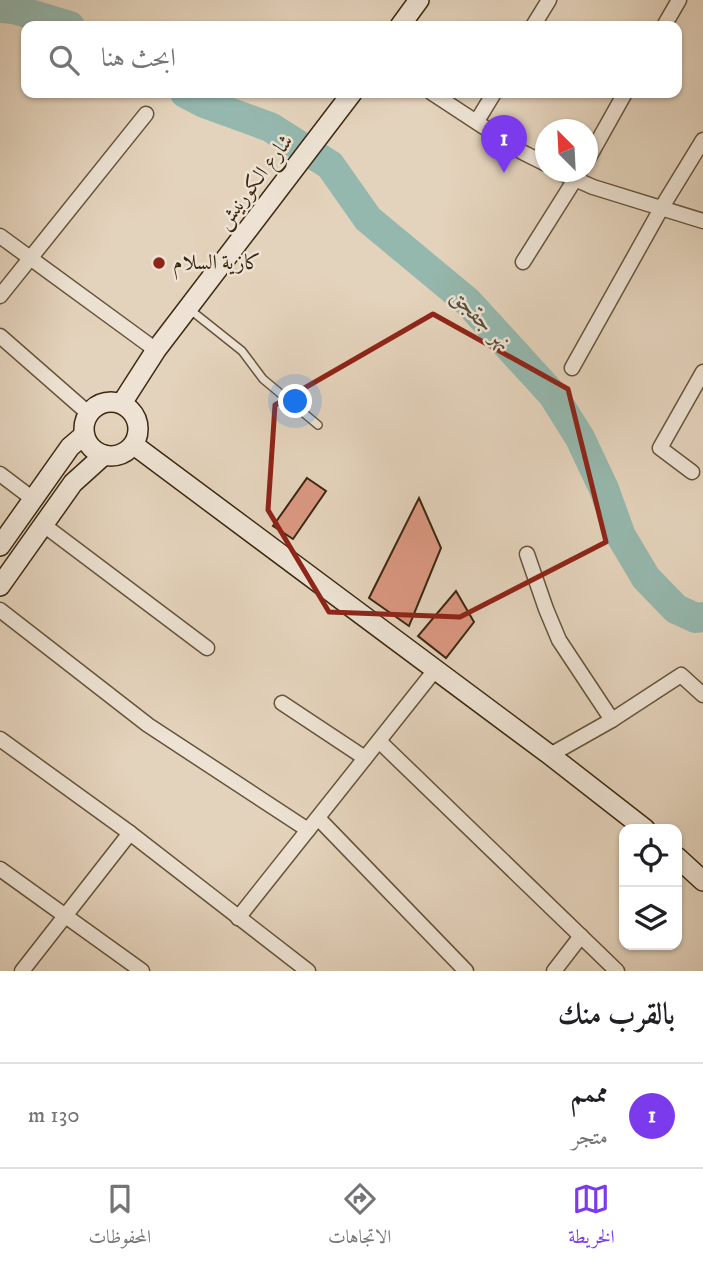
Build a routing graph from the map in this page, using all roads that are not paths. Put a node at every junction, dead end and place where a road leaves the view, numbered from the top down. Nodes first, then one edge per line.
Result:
1 (419, 0) edge
2 (549, 0) edge
3 (679, 0) edge
4 (404, 21) edge
5 (536, 21) edge
6 (667, 21) edge
7 (440, 98) edge
8 (491, 98) edge
9 (622, 98) edge
10 (347, 99) edge
11 (146, 114) dead end
12 (477, 121) junction
13 (598, 140) edge
14 (703, 140) edge
15 (535, 159) edge
16 (574, 182) edge
17 (594, 182) edge
18 (662, 207) junction
19 (703, 221) edge
20 (0, 236) edge
21 (30, 258) junction
22 (523, 262) dead end
23 (0, 296) edge
24 (188, 307) junction
25 (0, 336) edge
26 (156, 349) junction
27 (572, 368) dead end
28 (703, 372) edge
29 (122, 403) junction
30 (88, 413) junction
31 (318, 425) dead end
32 (84, 435) junction
33 (134, 445) junction
34 (104, 455) junction
35 (692, 472) dead end
36 (0, 474) edge
37 (33, 499) junction
38 (45, 526) junction
39 (0, 547) edge
40 (527, 554) dead end
41 (0, 586) edge
42 (0, 610) edge
43 (207, 648) dead end
44 (435, 670) junction
45 (703, 695) edge
46 (282, 703) dead end
47 (612, 720) junction
48 (0, 739) edge
49 (379, 741) junction
50 (550, 755) junction
51 (365, 758) junction
52 (313, 824) junction
53 (639, 824) edge
54 (130, 833) junction
55 (682, 861) edge
56 (0, 869) edge
57 (703, 880) edge
58 (66, 915) junction
59 (238, 918) junction
60 (581, 936) junction
61 (22, 971) edge
62 (142, 971) edge
63 (308, 971) edge
64 (466, 971) edge
65 (554, 971) edge
66 (617, 971) edge

1 - 4 street
2 - 5 street
3 - 6 street
7 - 12 street
8 - 12 street
9 - 13 street
10 - 24 street, شارع الكورنيش
11 - 21 street
12 - 15 street
14 - 18 street
16 - 22 street
17 - 18 street
18 - 19 street
18 - 27 street
20 - 21 street
21 - 23 street
21 - 26 street
24 - 26 street, شارع الكورنيش
24 - 31 lane
25 - 30 street
26 - 29 street, شارع الكورنيش
28 - 35 street
29 - 30 street
29 - 33 street
30 - 32 street
32 - 34 street
32 - 37 street
33 - 34 street
33 - 44 street
34 - 38 street
36 - 37 street
37 - 39 street
38 - 41 street
38 - 43 street
40 - 47 street
42 - 52 street
44 - 49 street
44 - 50 street
45 - 47 street
46 - 51 street
47 - 50 street
48 - 54 street
49 - 51 street
49 - 60 street
50 - 53 street
51 - 52 street
52 - 59 street
52 - 64 street
54 - 58 street
54 - 59 street
55 - 57 street
56 - 58 street
58 - 61 street
58 - 62 street
59 - 63 street
60 - 65 street
60 - 66 street

